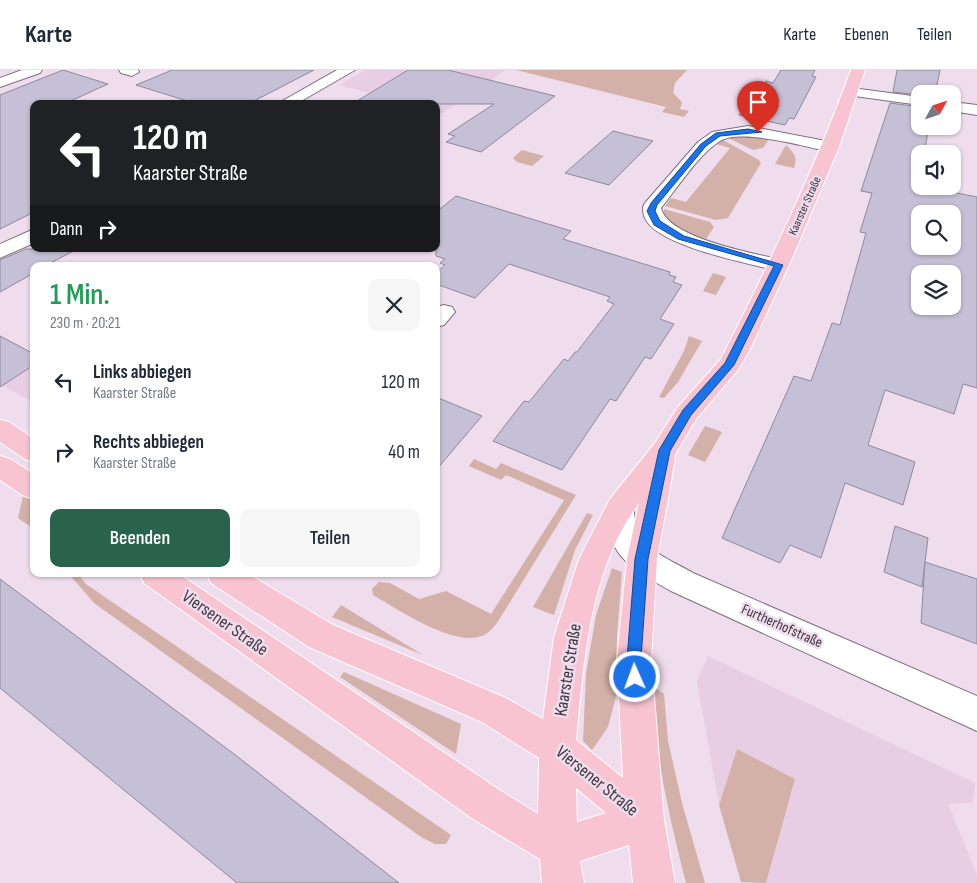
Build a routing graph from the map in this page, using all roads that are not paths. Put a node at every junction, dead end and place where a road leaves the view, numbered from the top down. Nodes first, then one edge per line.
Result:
1 (35, 70) edge
2 (348, 70) edge
3 (858, 70) edge
4 (0, 83) edge
5 (852, 92) junction
6 (292, 100) edge
7 (911, 100) edge
8 (961, 107) edge
9 (977, 110) edge
10 (831, 147) junction
11 (30, 237) edge
12 (0, 252) edge
13 (779, 265) junction
14 (0, 429) edge
15 (30, 449) edge
16 (664, 450) junction
17 (0, 466) edge
18 (30, 485) edge
19 (620, 508) junction
20 (642, 559) junction
21 (166, 577) edge
22 (227, 577) edge
23 (977, 714) edge
24 (557, 748) junction
25 (645, 820) junction
26 (560, 865) edge
27 (654, 883) edge

1 - 4 street
2 - 6 street
3 - 5 main road, Kaarster Straße
5 - 7 street
5 - 10 main road, Kaarster Straße
8 - 9 street
10 - 13 main road, Kaarster Straße
10 - 13 street
11 - 12 street
13 - 16 main road, Kaarster Straße
14 - 15 main road
16 - 19 main road, Kaarster Straße
16 - 20 main road, Kaarster Straße
17 - 18 main road
19 - 20 street, Furtherhofstraße
19 - 24 main road, Kaarster Straße
20 - 23 street, Furtherhofstraße
20 - 25 main road, Kaarster Straße
21 - 26 main road, Viersener Straße
22 - 24 main road, Viersener Straße
24 - 25 main road, Viersener Straße
24 - 26 main road, Kaarster Straße
25 - 26 main road, Viersener Straße
25 - 27 main road, Kaarster Straße

